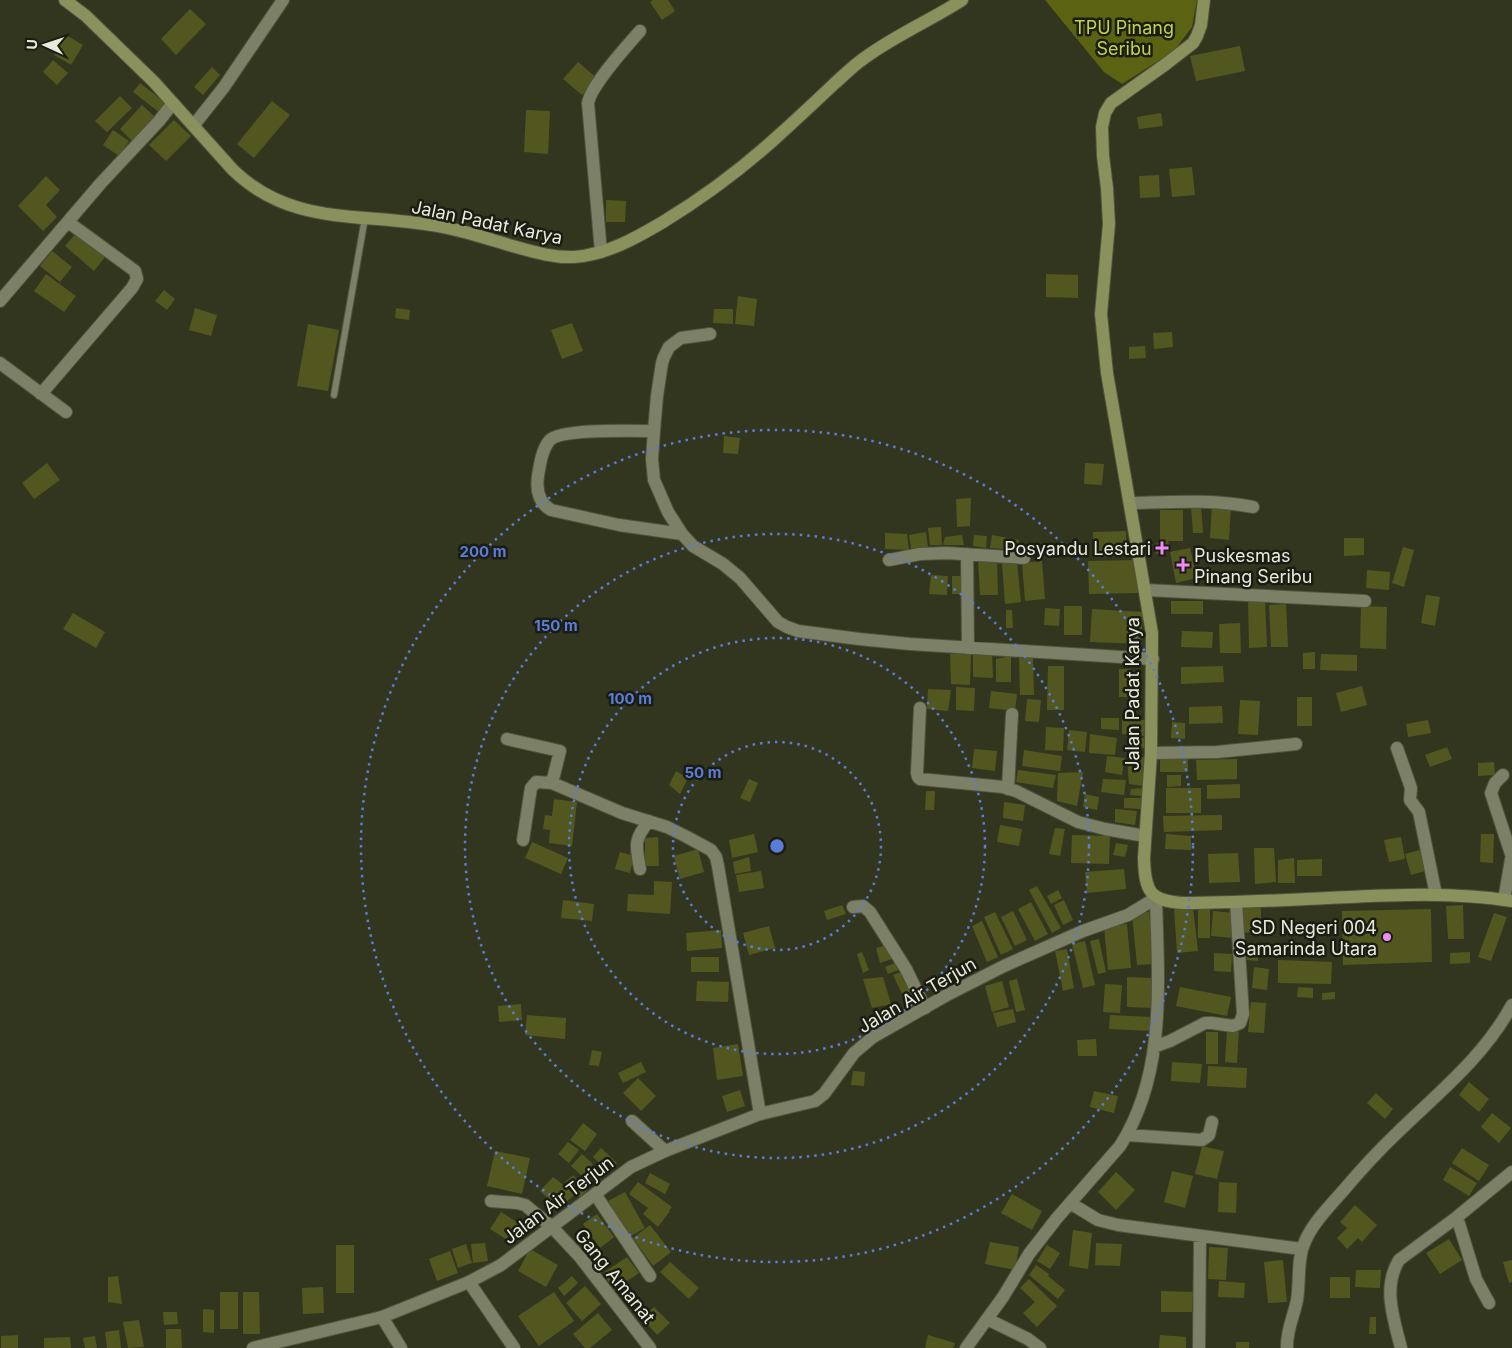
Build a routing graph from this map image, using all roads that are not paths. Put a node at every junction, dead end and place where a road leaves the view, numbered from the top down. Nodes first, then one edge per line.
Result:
1 (65, 0) edge
2 (283, 0) edge
3 (962, 0) edge
4 (1204, 0) edge
5 (640, 31) dead end
6 (173, 103) junction
7 (194, 125) junction
8 (364, 218) junction
9 (68, 222) junction
10 (601, 252) junction
11 (0, 301) edge
12 (710, 334) dead end
13 (0, 363) edge
14 (41, 394) junction
15 (334, 395) dead end
16 (66, 412) dead end
17 (654, 431) junction
18 (1131, 503) junction
19 (1253, 507) dead end
20 (682, 534) junction
21 (967, 554) junction
22 (1024, 558) dead end
23 (889, 560) dead end
24 (1146, 590) junction
25 (1365, 601) dead end
26 (968, 648) junction
27 (1153, 659) junction
28 (920, 708) dead end
29 (1012, 714) dead end
30 (507, 739) dead end
31 (1296, 744) dead end
32 (1397, 748) dead end
33 (1151, 753) junction
34 (1503, 775) dead end
35 (552, 783) junction
36 (1008, 789) junction
37 (649, 821) junction
38 (1145, 836) junction
39 (524, 840) dead end
40 (1512, 854) edge
41 (640, 869) dead end
42 (1436, 895) junction
43 (1156, 898) junction
44 (1508, 900) edge
45 (1236, 902) junction
46 (853, 907) dead end
47 (1512, 1005) edge
48 (925, 1008) junction
49 (1154, 1047) junction
50 (760, 1114) junction
51 (632, 1121) dead end
52 (1212, 1122) dead end
53 (1127, 1135) junction
54 (665, 1150) junction
55 (1512, 1172) edge
56 (595, 1194) junction
57 (491, 1201) dead end
58 (1070, 1203) junction
59 (1458, 1217) junction
60 (552, 1227) junction
61 (1200, 1236) junction
62 (1302, 1249) junction
63 (650, 1276) dead end
64 (469, 1282) junction
65 (1489, 1303) dead end
66 (382, 1317) junction
67 (987, 1319) junction
68 (253, 1348) edge
69 (401, 1348) edge
70 (514, 1348) edge
71 (650, 1348) edge
72 (966, 1348) edge
73 (1040, 1348) edge
74 (1198, 1348) edge
75 (1287, 1348) edge
76 (1401, 1348) edge

1 - 6 main road, Jalan Padat Karya
2 - 7 street
3 - 10 main road, Jalan Padat Karya
4 - 18 main road, Jalan Padat Karya
5 - 10 street
6 - 7 main road, Jalan Padat Karya
6 - 9 street
7 - 8 main road, Jalan Padat Karya
8 - 10 main road, Jalan Padat Karya
8 - 15 lane
9 - 11 street
9 - 14 street
12 - 17 street
13 - 14 street
14 - 16 street
17 - 20 street
17 - 20 street
18 - 19 street
18 - 24 main road, Jalan Padat Karya
20 - 26 street
21 - 22 street
21 - 23 street
21 - 26 street
24 - 25 street
24 - 27 main road, Jalan Padat Karya
26 - 27 street
27 - 33 main road, Jalan Padat Karya
28 - 36 street
29 - 36 street
30 - 35 street
31 - 33 street
32 - 42 street
33 - 38 main road, Jalan Padat Karya
34 - 40 street
35 - 37 street
35 - 39 street
36 - 38 street
37 - 41 street
37 - 50 street
38 - 43 main road, Jalan Padat Karya
40 - 44 street
42 - 44 main road
42 - 45 main road
43 - 45 main road
43 - 48 street, Jalan Air Terjun
43 - 49 street
45 - 49 street
46 - 48 street
47 - 62 street
48 - 50 street, Jalan Air Terjun
49 - 53 street
50 - 54 street, Jalan Air Terjun
51 - 54 street
52 - 53 street
53 - 58 street
54 - 56 street, Jalan Air Terjun
55 - 59 street
56 - 60 street, Jalan Air Terjun
56 - 63 street
57 - 60 street, Gang Amanat
58 - 61 street
58 - 67 street
59 - 65 street
59 - 76 street
60 - 64 street, Jalan Air Terjun
60 - 71 street, Gang Amanat
61 - 62 street
61 - 74 street
62 - 75 street
64 - 66 street, Jalan Air Terjun
64 - 70 street
66 - 68 street, Jalan Air Terjun
66 - 69 street
67 - 72 street
67 - 73 street

